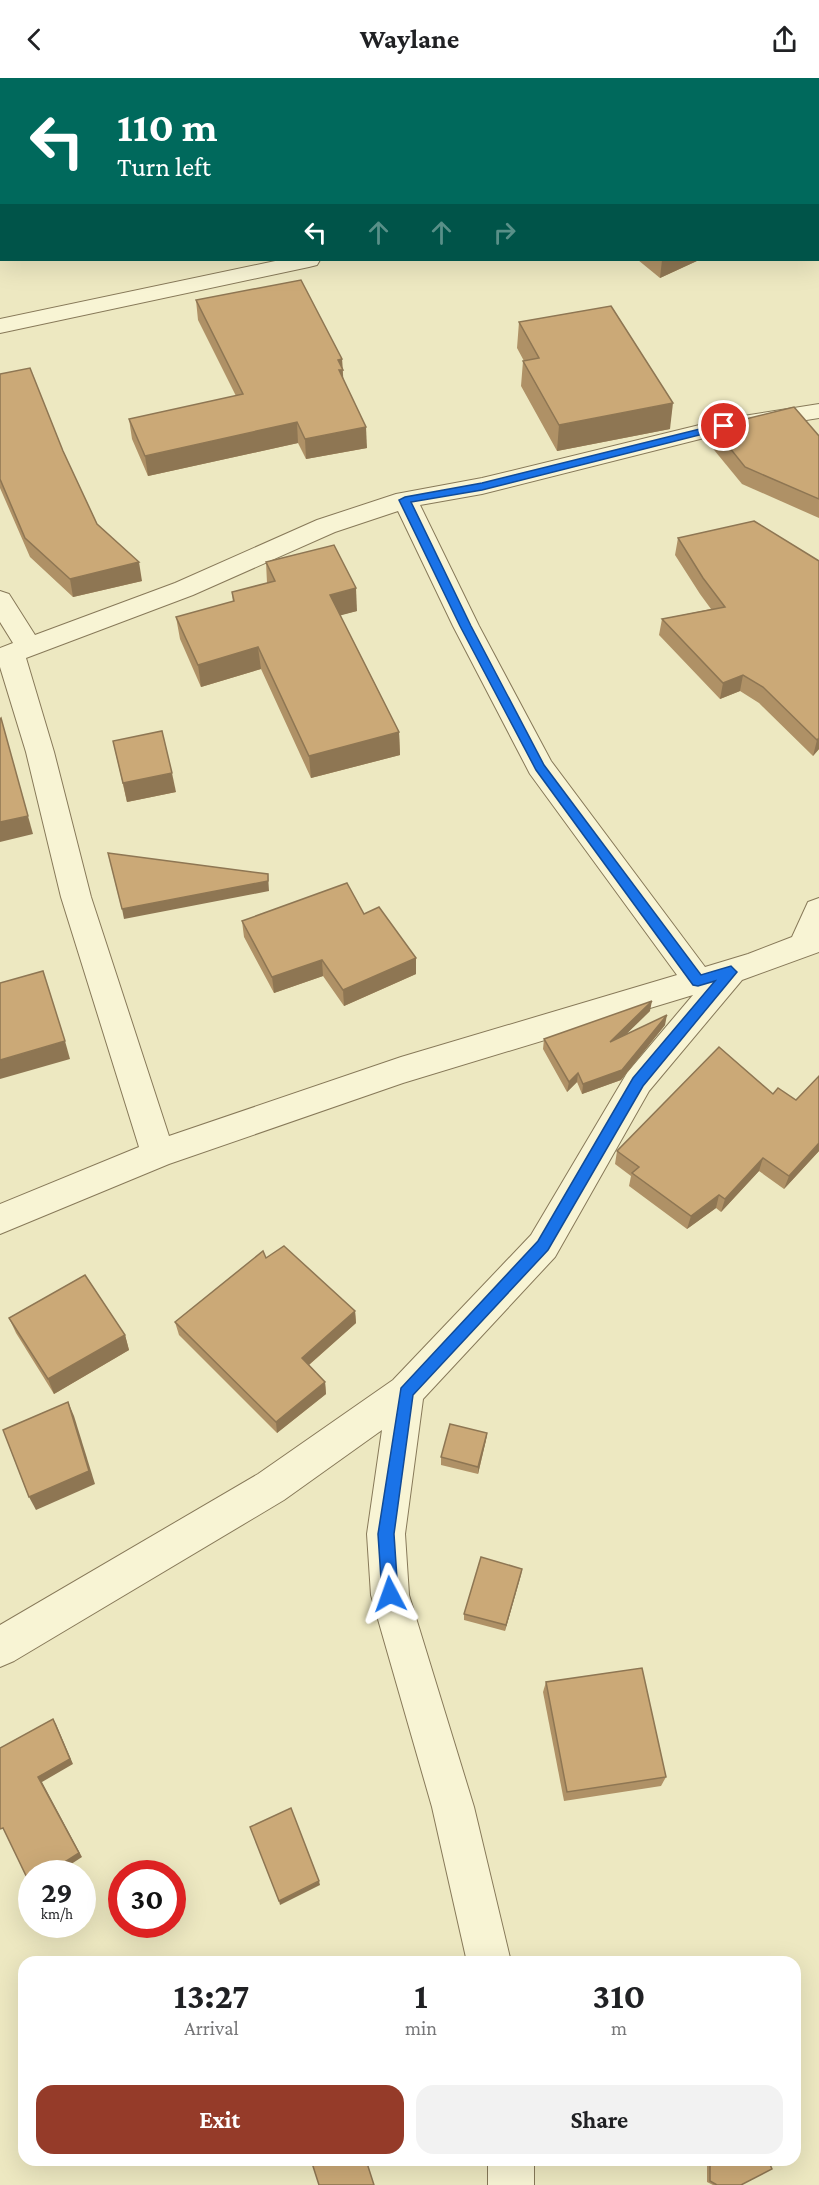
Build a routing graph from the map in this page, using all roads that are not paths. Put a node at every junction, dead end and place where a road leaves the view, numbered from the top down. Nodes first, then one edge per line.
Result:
1 (304, 261) edge
2 (0, 326) edge
3 (819, 411) edge
4 (405, 500) junction
5 (0, 600) edge
6 (13, 653) edge
7 (819, 910) edge
8 (811, 942) edge
9 (731, 972) junction
10 (698, 981) junction
11 (158, 1154) junction
12 (0, 1219) edge
13 (406, 1392) junction
14 (0, 1647) edge
15 (488, 1956) edge
16 (511, 2166) edge
17 (511, 2185) edge

1 - 2 street
3 - 4 street
4 - 6 street
4 - 10 street
5 - 6 street
6 - 11 street
7 - 8 street
8 - 9 street
9 - 10 street
9 - 13 street
10 - 11 street
11 - 12 street
13 - 14 street
13 - 15 street
16 - 17 street

